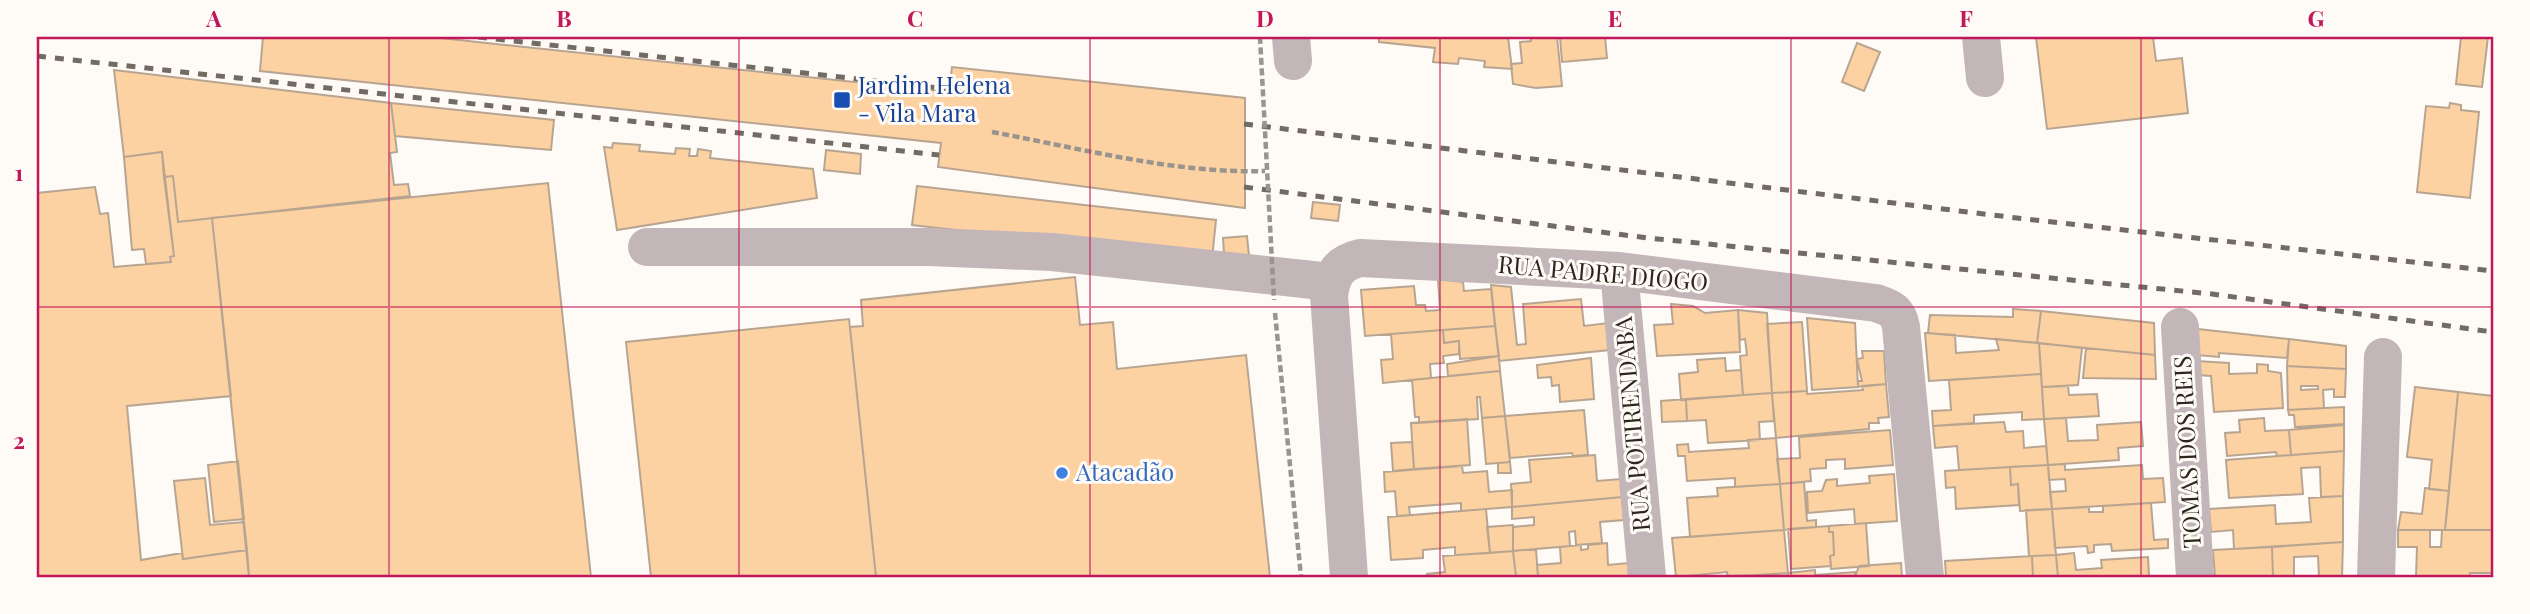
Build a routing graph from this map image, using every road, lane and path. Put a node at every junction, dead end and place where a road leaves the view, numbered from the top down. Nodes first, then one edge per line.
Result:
1 (1981, 37) edge
2 (1284, 43) edge
3 (1985, 78) dead end
4 (992, 132) dead end
5 (1265, 171) junction
6 (646, 247) dead end
7 (1619, 271) junction
8 (1330, 289) junction
9 (2180, 327) dead end
10 (2383, 357) dead end
11 (1301, 577) edge
12 (1349, 577) edge
13 (1647, 577) edge
14 (1925, 577) edge
15 (2195, 577) edge
16 (2376, 577) edge

1 - 3 street
2 - 5 path, bridge
4 - 5 path
5 - 11 path, bridge
6 - 8 street
7 - 8 street, RUA PADRE DIOGO
7 - 13 street, RUA POTIRENDABA
7 - 14 street, RUA PADRE DIOGO
8 - 12 street
9 - 15 street, TOMAS DOS REIS
10 - 16 street

